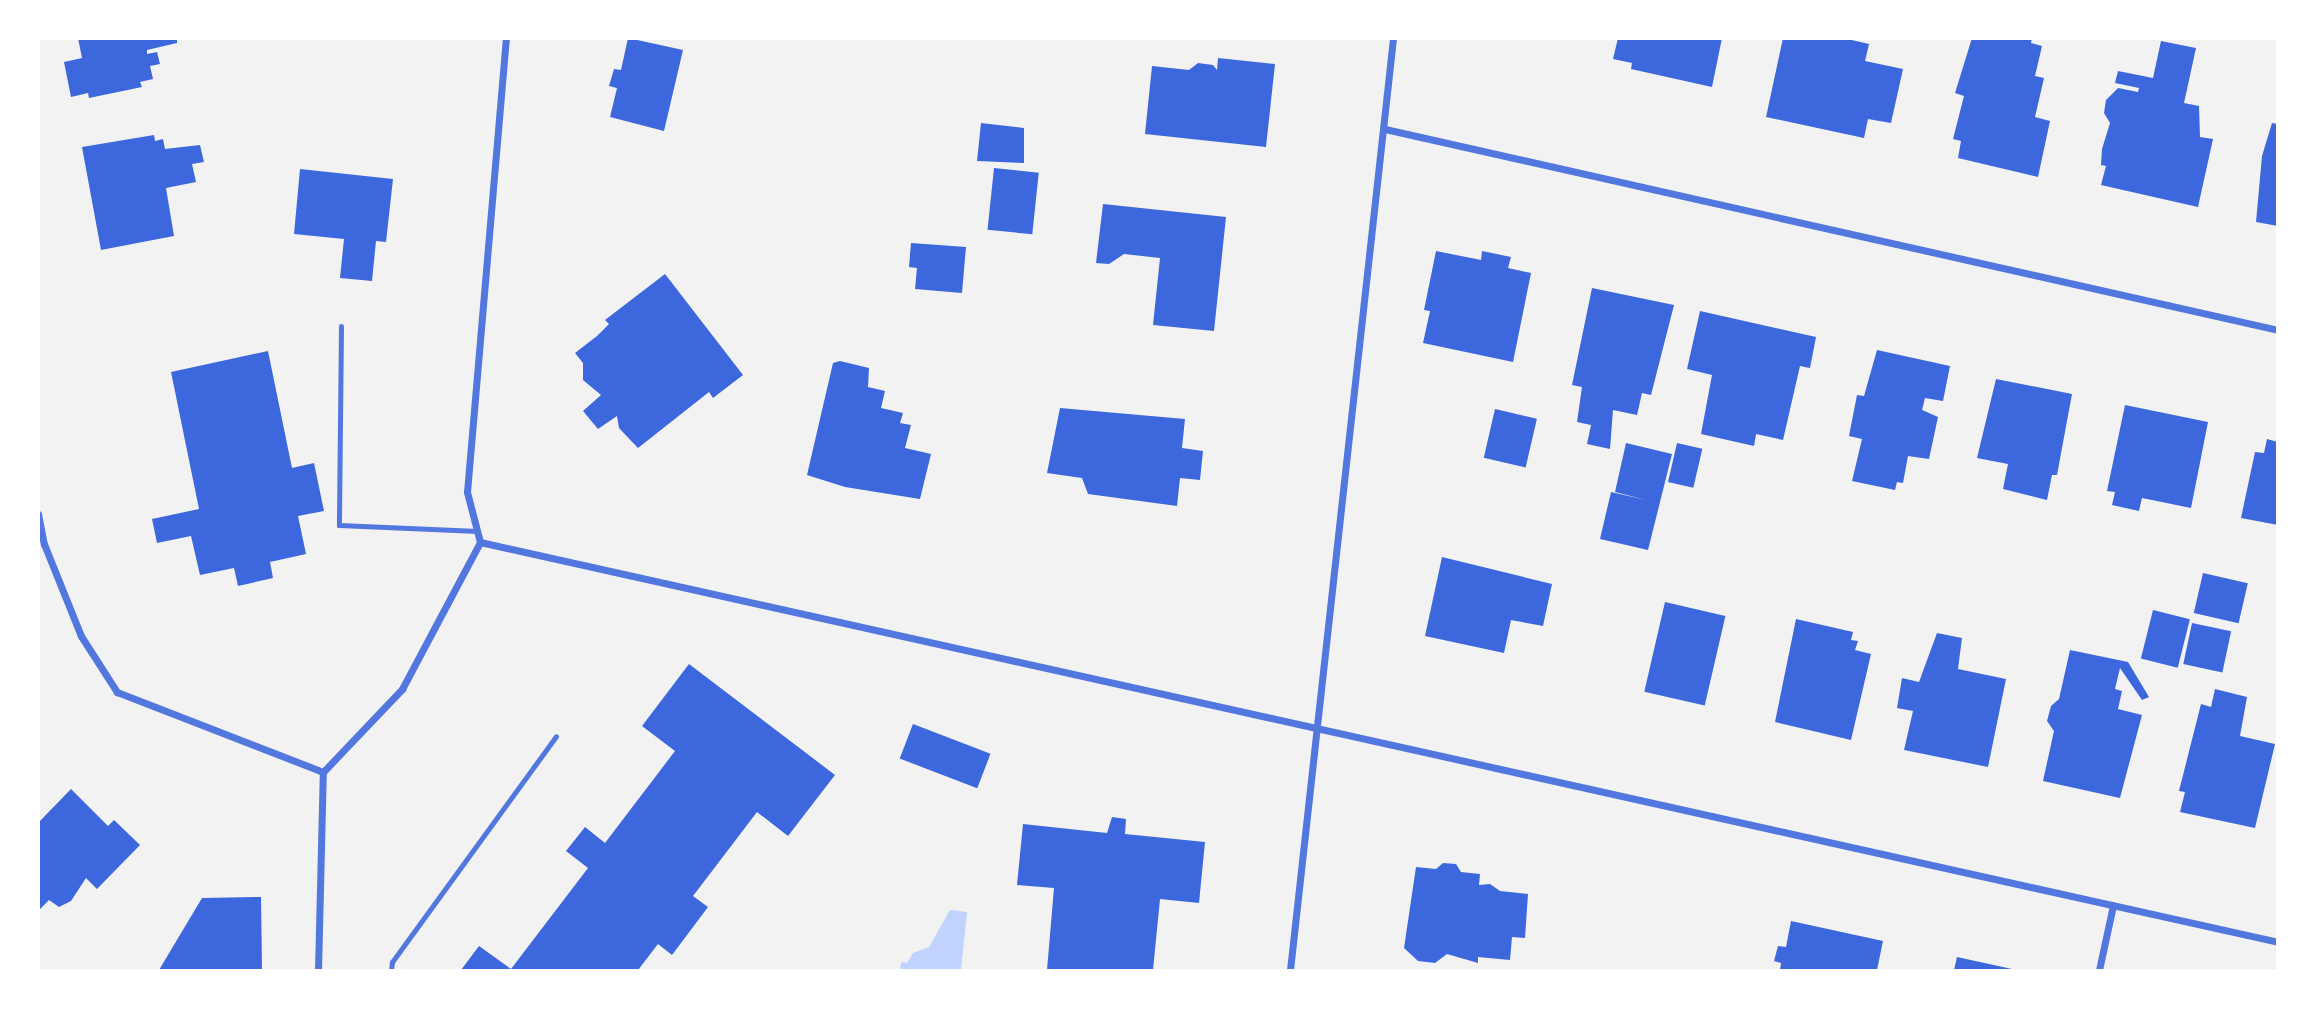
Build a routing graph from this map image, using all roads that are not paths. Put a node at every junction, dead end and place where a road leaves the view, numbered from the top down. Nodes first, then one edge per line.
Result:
1 (506, 38) edge
2 (1394, 38) edge
3 (1385, 129) junction
4 (341, 326) dead end
5 (2277, 330) edge
6 (38, 514) edge
7 (478, 531) junction
8 (481, 542) junction
9 (1314, 729) junction
10 (556, 736) dead end
11 (323, 772) junction
12 (2113, 905) junction
13 (2277, 942) edge
14 (318, 971) edge
15 (391, 971) edge
16 (1290, 971) edge
17 (2099, 971) edge

1 - 7 street
2 - 3 street
3 - 5 street
3 - 9 street
4 - 7 lane
6 - 11 street
7 - 8 street
8 - 9 street
8 - 11 street
9 - 12 street
9 - 16 street
10 - 15 lane
11 - 14 street
12 - 13 street
12 - 17 street

